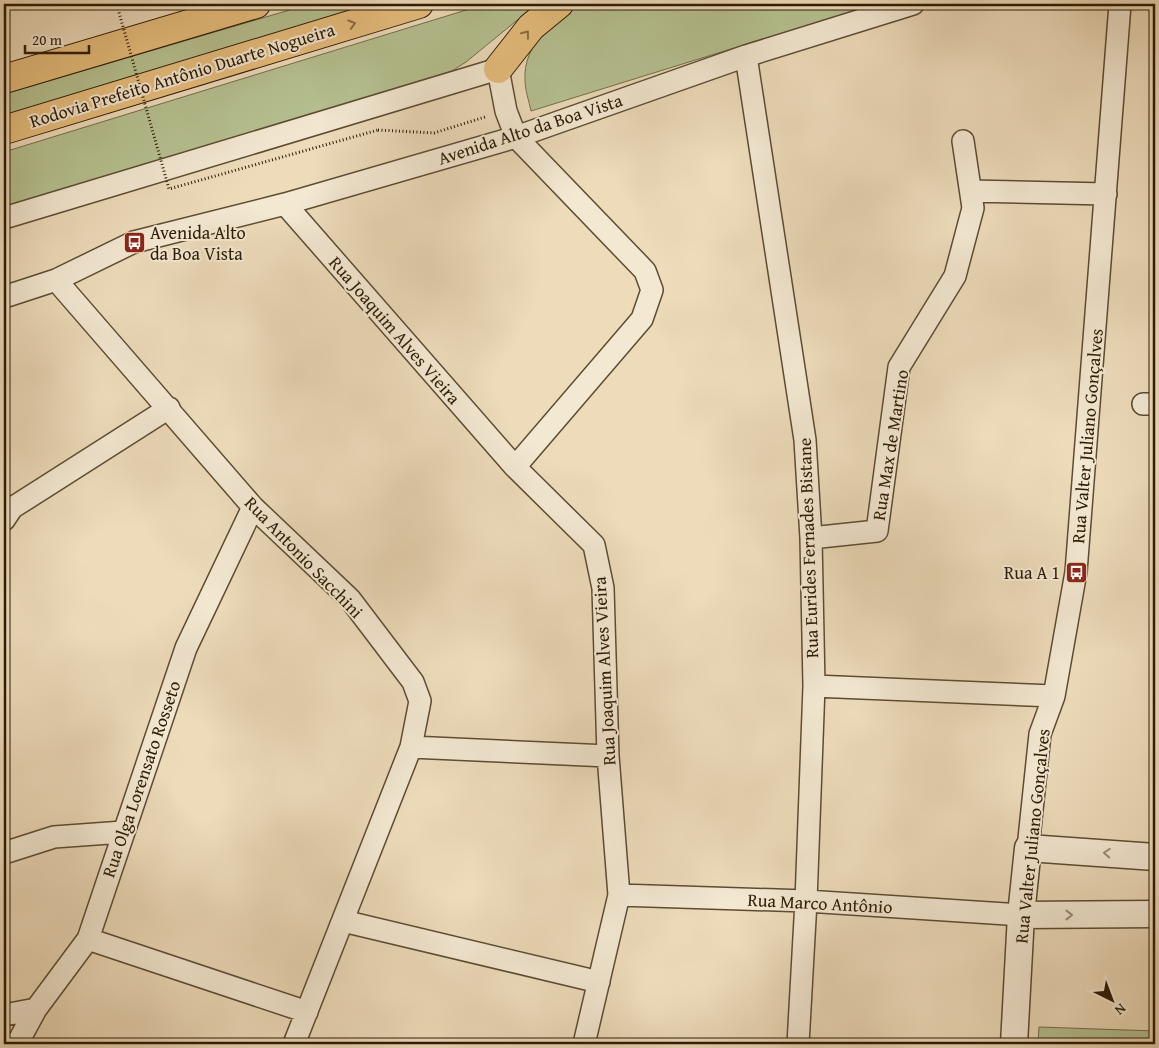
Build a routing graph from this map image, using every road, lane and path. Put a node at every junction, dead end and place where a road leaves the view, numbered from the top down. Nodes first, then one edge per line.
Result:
1 (131, 4) edge
2 (193, 4) edge
3 (256, 4) edge
4 (419, 4) edge
5 (559, 4) edge
6 (913, 4) edge
7 (1120, 4) edge
8 (746, 56) junction
9 (498, 69) junction
10 (4, 78) edge
11 (506, 111) junction
12 (4, 130) edge
13 (516, 137) junction
14 (963, 141) dead end
15 (971, 191) junction
16 (1106, 194) junction
17 (285, 204) junction
18 (4, 218) edge
19 (56, 280) junction
20 (4, 297) edge
21 (169, 408) junction
22 (515, 467) junction
23 (253, 507) junction
24 (4, 520) edge
25 (811, 538) junction
26 (814, 686) junction
27 (1054, 696) junction
28 (411, 747) junction
29 (608, 756) junction
30 (123, 832) junction
31 (1028, 848) junction
32 (4, 853) edge
33 (1155, 857) edge
34 (619, 895) junction
35 (806, 901) junction
36 (1155, 914) edge
37 (1021, 915) junction
38 (343, 921) junction
39 (88, 939) junction
40 (599, 982) junction
41 (36, 1009) junction
42 (308, 1012) junction
43 (4, 1015) edge
44 (17, 1044) edge
45 (294, 1044) edge
46 (584, 1044) edge
47 (798, 1044) edge
48 (1014, 1044) edge

1 - 11 path, bridge
2 - 10 highway
3 - 10 highway
12 -> 4 highway, Rodovia Prefeito Antônio Duarte Nogueira
9 -> 5 highway
6 - 8 street, Avenida Alto da Boa Vista
7 - 16 street, Rua Valter Juliano Gonçalves
8 - 13 street, Avenida Alto da Boa Vista
8 - 25 street, Rua Eurides Fernades Bistane
9 - 11 street
9 - 18 street
11 - 13 street
13 - 17 street, Avenida Alto da Boa Vista
13 - 22 street
14 - 15 street, Rua Max de Martino
15 - 16 street
15 - 25 street, Rua Max de Martino
16 - 27 street, Rua Valter Juliano Gonçalves
17 - 19 street, Avenida Alto da Boa Vista
17 - 22 street, Rua Joaquim Alves Vieira
19 - 20 street, Avenida Alto da Boa Vista
19 - 21 street, Rua Antonio Sacchini
21 - 23 street, Rua Antonio Sacchini
21 - 24 street
22 - 29 street, Rua Joaquim Alves Vieira
23 - 28 street, Rua Antonio Sacchini
23 - 30 street, Rua Olga Lorensato Rosseto
25 - 26 street, Rua Eurides Fernades Bistane
26 - 27 street
26 - 35 street, Rua Eurides Fernades Bistane
27 - 31 street, Rua Valter Juliano Gonçalves
28 - 29 street
28 - 38 street, Rua Antonio Sacchini
29 - 34 street, Rua Joaquim Alves Vieira
30 - 32 street
30 - 39 street, Rua Olga Lorensato Rosseto
33 -> 31 street
31 - 37 street, Rua Valter Juliano Gonçalves
34 - 35 street, Rua Marco Antônio
34 - 40 street, Rua Joaquim Alves Vieira
35 - 37 street, Rua Marco Antônio
35 - 47 street, Rua Eurides Fernades Bistane
37 -> 36 street
37 - 48 street, Rua Valter Juliano Gonçalves
38 - 40 street
38 - 42 street, Rua Antonio Sacchini
39 - 41 street, Rua Olga Lorensato Rosseto
39 - 42 street
40 - 46 street, Rua Joaquim Alves Vieira
41 - 43 street
41 - 44 street, Rua Olga Lorensato Rosseto
42 - 45 street, Rua Antonio Sacchini

